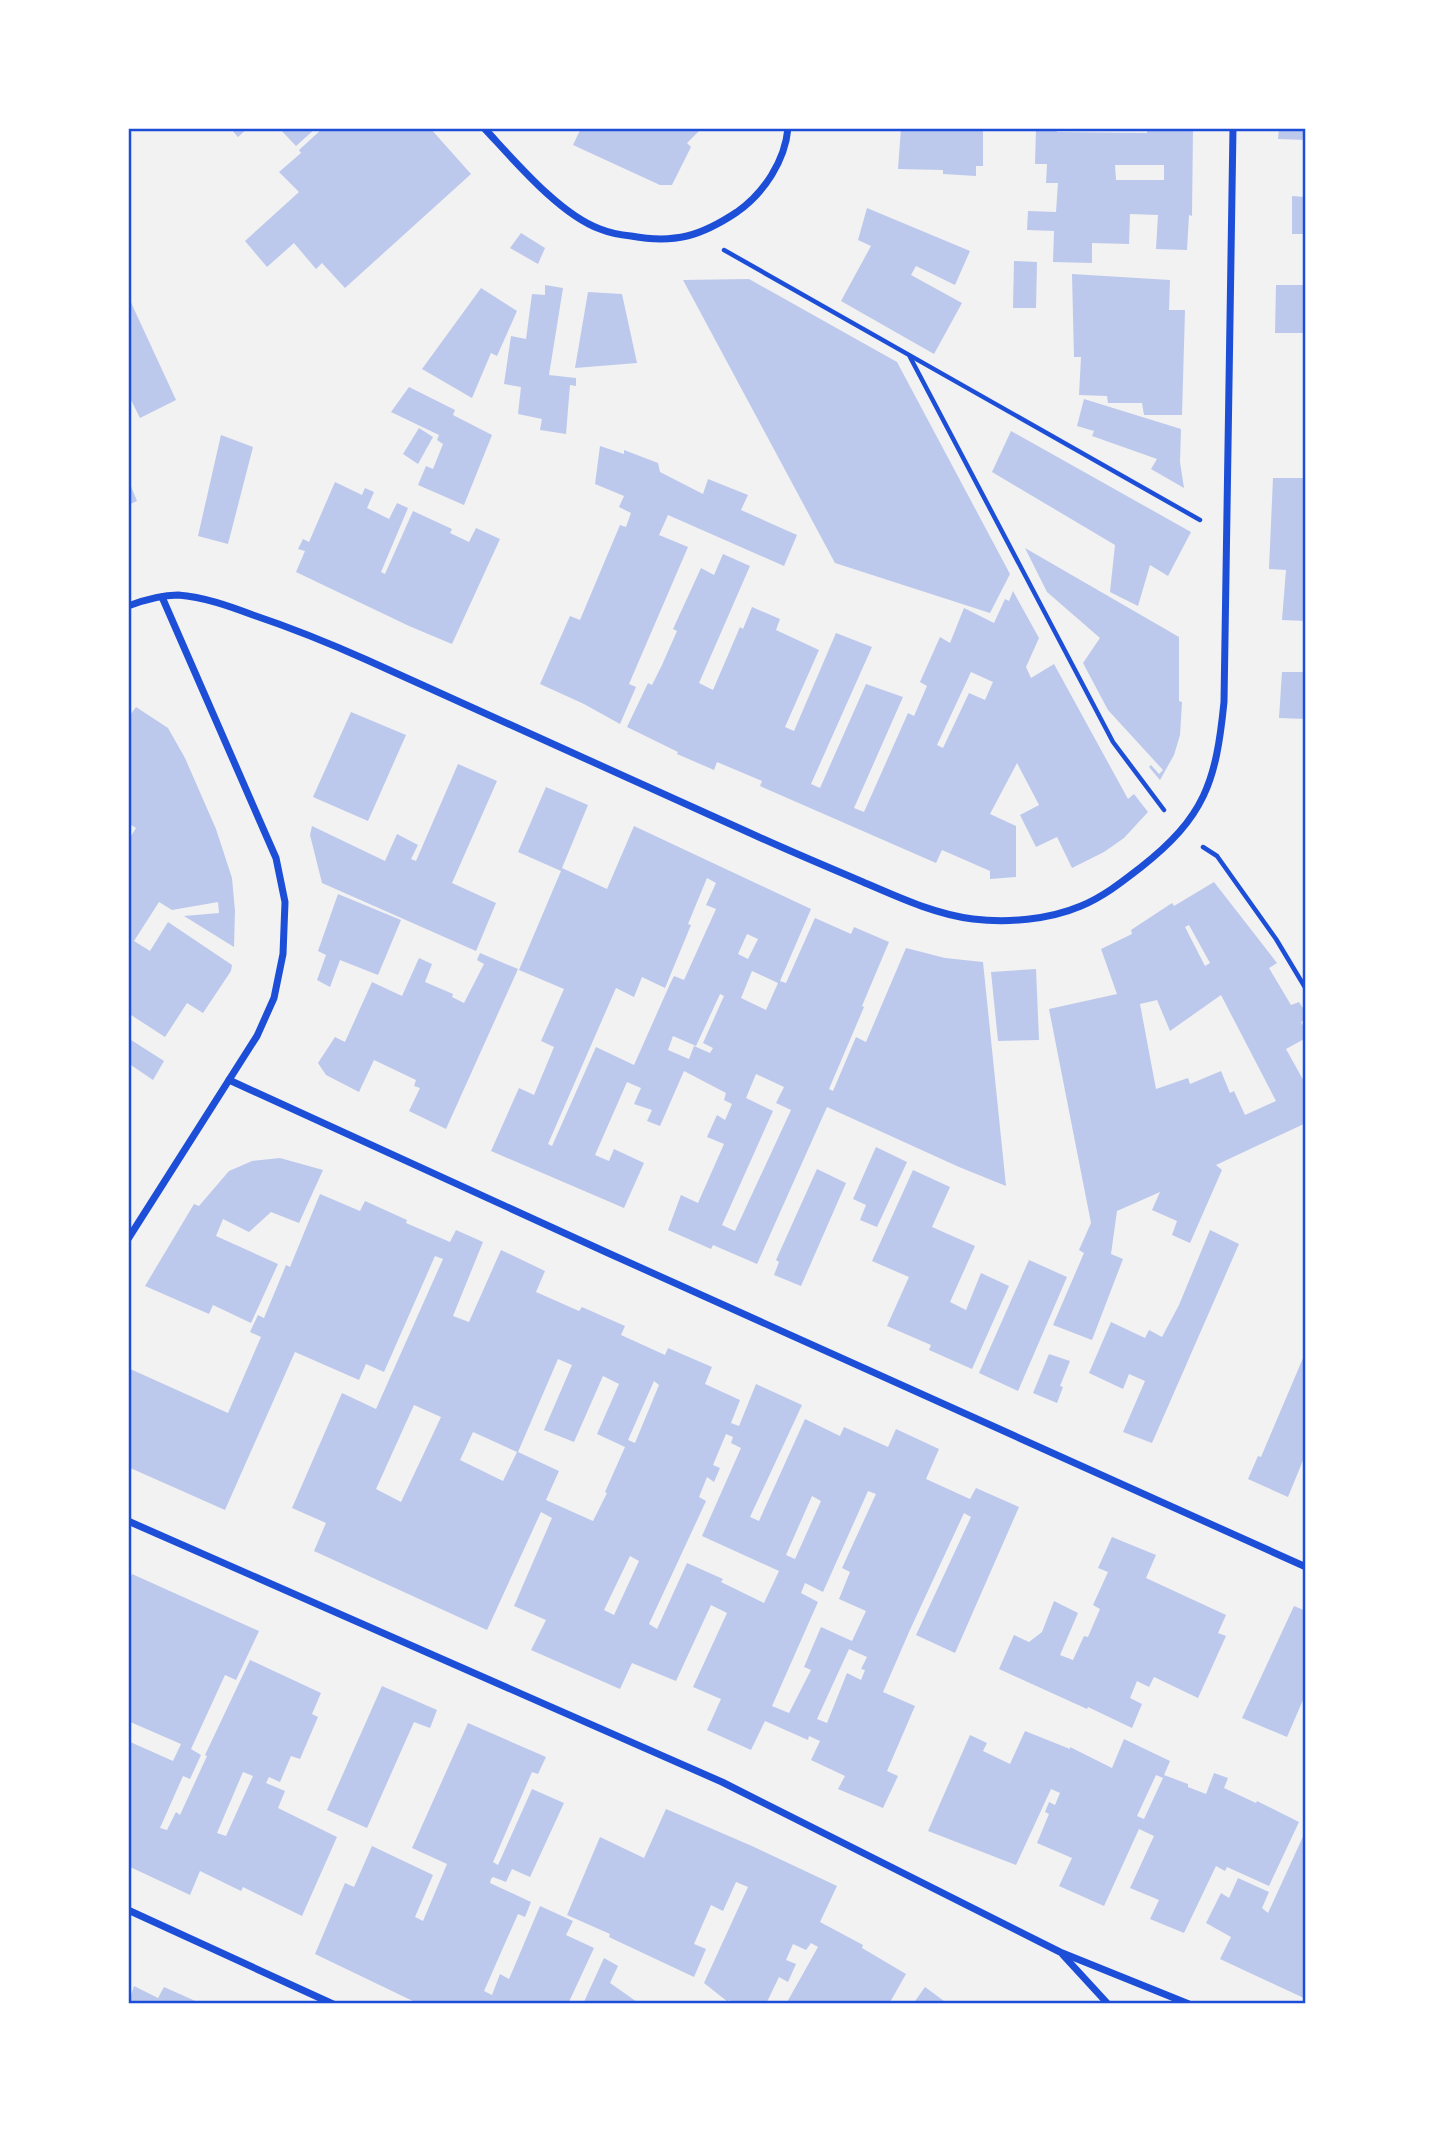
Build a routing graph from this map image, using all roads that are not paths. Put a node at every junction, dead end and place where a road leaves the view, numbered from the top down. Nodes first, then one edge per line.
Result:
1 (484, 128) edge
2 (788, 128) edge
3 (1233, 128) edge
4 (162, 597) junction
5 (128, 606) edge
6 (229, 1080) junction
7 (128, 1239) edge
8 (128, 1521) edge
9 (1306, 1567) edge
10 (128, 1910) edge
11 (1060, 1952) junction
12 (332, 2004) edge
13 (1108, 2004) edge
14 (1189, 2004) edge

1 - 2 street
3 - 4 street
4 - 5 street
4 - 6 street
6 - 7 street
6 - 9 street
8 - 11 street
10 - 12 street
11 - 13 street
11 - 14 street

